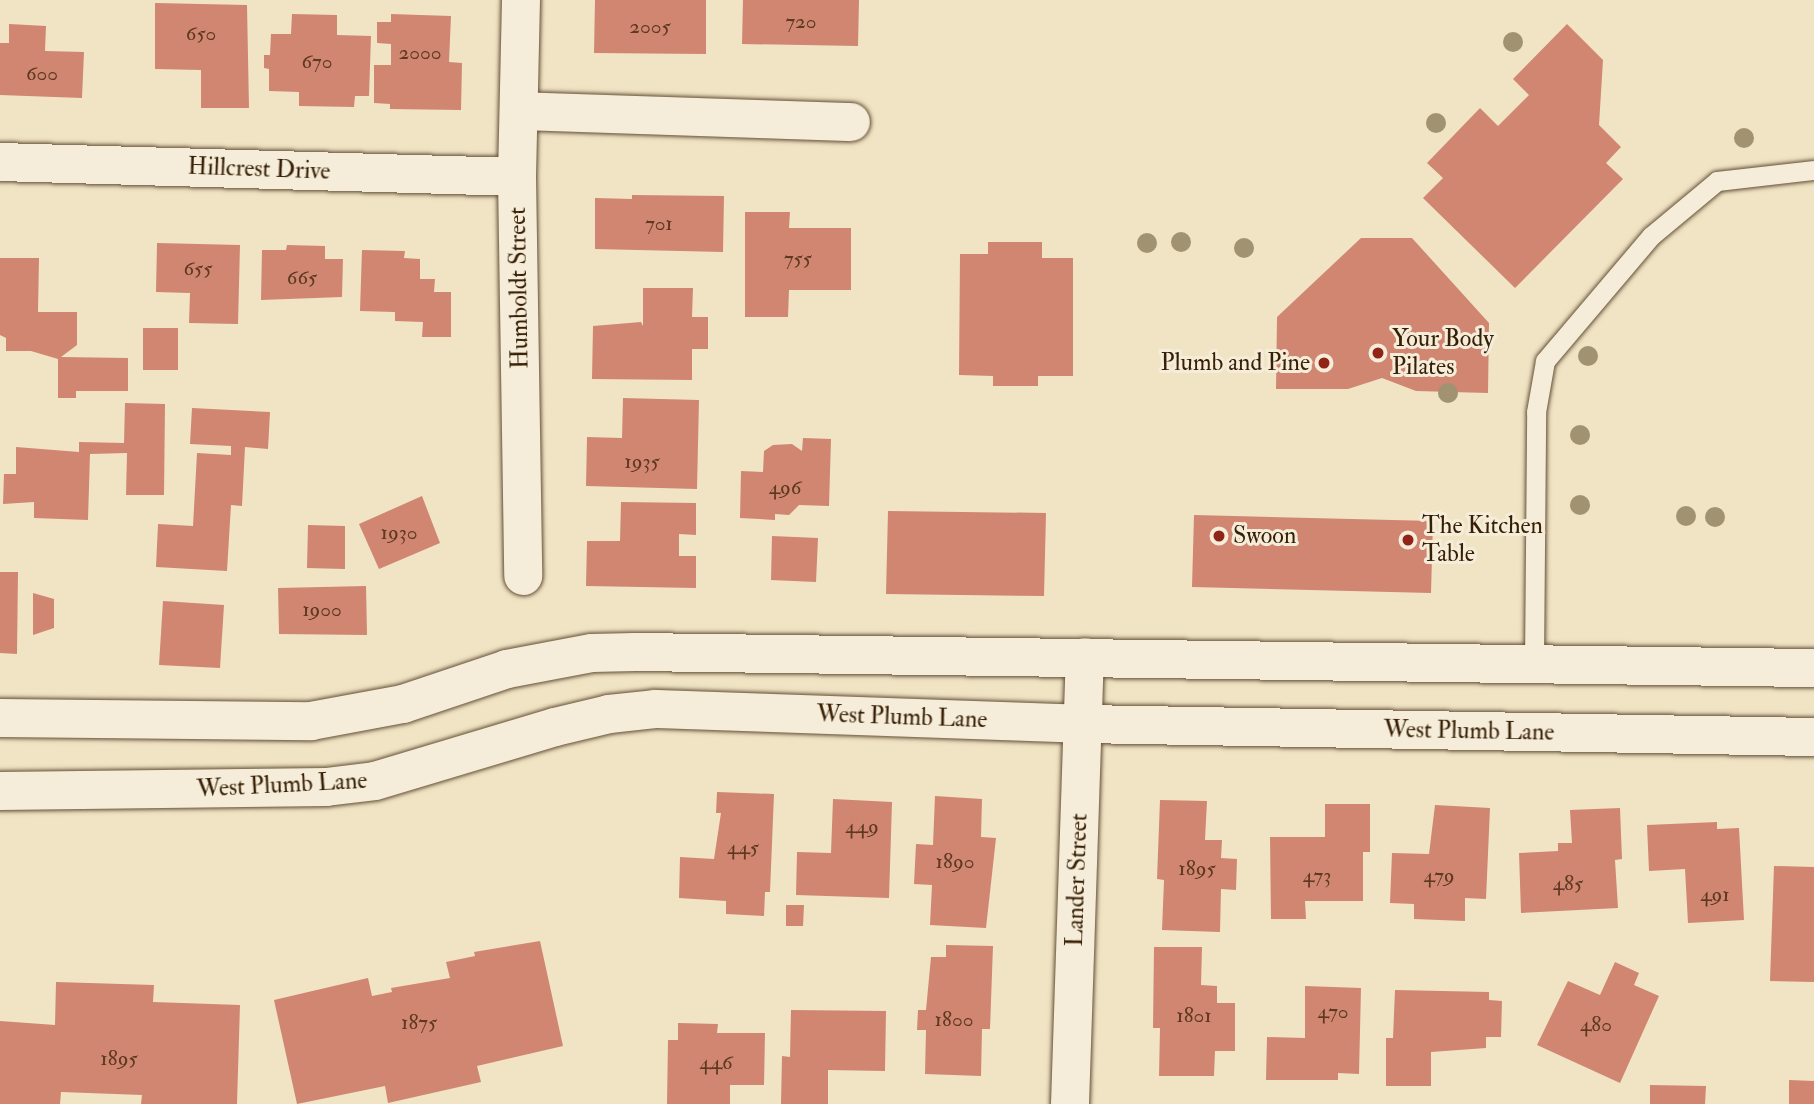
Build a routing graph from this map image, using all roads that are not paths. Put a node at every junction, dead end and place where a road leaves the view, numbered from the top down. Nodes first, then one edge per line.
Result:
1 (521, 0) edge
2 (519, 111) junction
3 (851, 122) dead end
4 (0, 162) edge
5 (1814, 170) edge
6 (517, 177) junction
7 (523, 576) dead end
8 (1085, 657) junction
9 (1534, 663) junction
10 (1814, 668) edge
11 (0, 718) edge
12 (1083, 724) junction
13 (1814, 737) edge
14 (0, 790) edge
15 (1070, 1104) edge

1 - 2 main road, Humboldt Street
2 - 3 main road
2 - 6 main road, Humboldt Street
4 - 6 main road, Hillcrest Drive
5 - 9 lane
6 - 7 main road, Humboldt Street
8 - 9 main road
8 - 11 main road
8 - 12 main road, Lander Street
9 - 10 main road
12 - 13 main road, West Plumb Lane
12 - 14 main road, West Plumb Lane
12 - 15 main road, Lander Street

